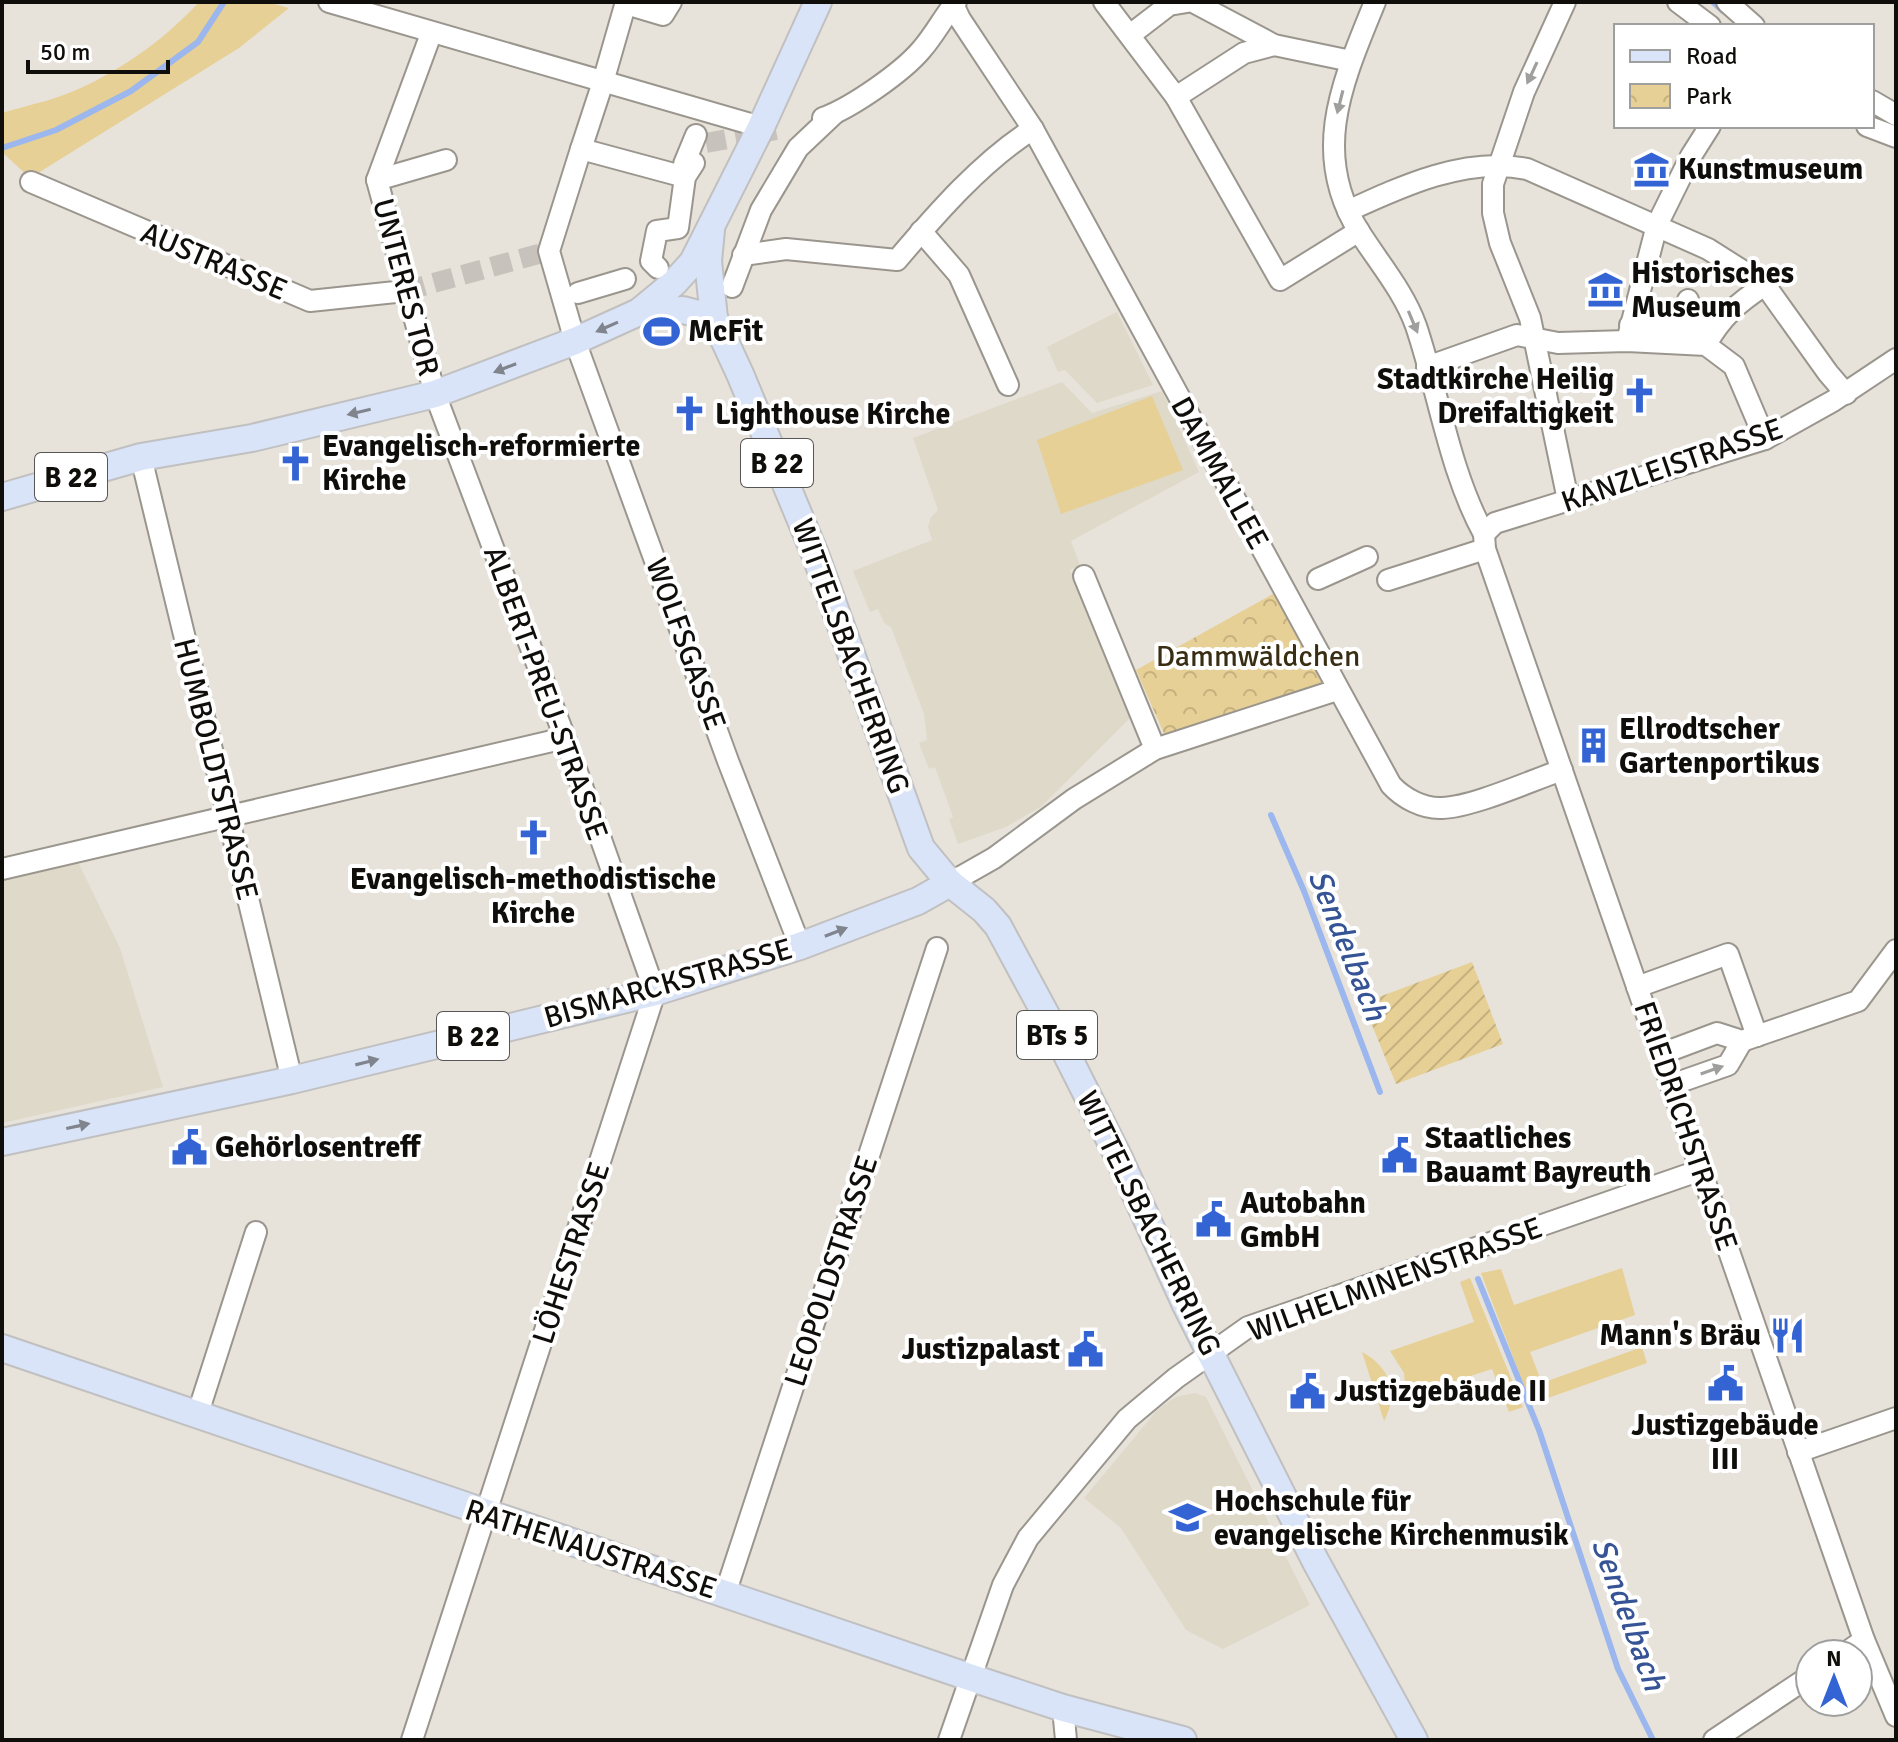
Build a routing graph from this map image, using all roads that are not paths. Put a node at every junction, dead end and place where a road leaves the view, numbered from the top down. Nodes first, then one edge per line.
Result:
1 (329, 2) edge
2 (671, 2) edge
3 (818, 2) edge
4 (1104, 2) edge
5 (1193, 2) edge
6 (1375, 2) edge
7 (1565, 2) edge
8 (1678, 2) edge
9 (1727, 2) edge
10 (626, 3) edge
11 (954, 3) edge
12 (1707, 24) edge
13 (1752, 24) edge
14 (431, 34) junction
15 (1130, 35) junction
16 (1274, 45) junction
17 (1351, 61) junction
18 (603, 82) junction
19 (1176, 97) junction
20 (1874, 102) edge
21 (834, 114) junction
22 (1896, 115) edge
23 (802, 125) dead end
24 (761, 127) junction
25 (1709, 128) edge
26 (1872, 128) edge
27 (1033, 129) junction
28 (696, 135) dead end
29 (1896, 137) edge
30 (581, 149) junction
31 (446, 160) dead end
32 (1500, 165) junction
33 (690, 169) junction
34 (377, 180) junction
35 (31, 182) dead end
36 (1348, 211) junction
37 (1657, 225) junction
38 (711, 230) junction
39 (921, 231) junction
40 (1359, 231) junction
41 (743, 255) junction
42 (658, 268) dead end
43 (625, 279) dead end
44 (1765, 285) junction
45 (732, 287) dead end
46 (405, 291) junction
47 (578, 293) dead end
48 (639, 312) junction
49 (714, 318) junction
50 (1630, 326) junction
51 (1711, 336) junction
52 (1535, 338) junction
53 (575, 341) junction
54 (1896, 359) edge
55 (1427, 367) junction
56 (1008, 385) dead end
57 (435, 394) junction
58 (1840, 398) junction
59 (1765, 439) junction
60 (141, 457) junction
61 (2, 497) edge
62 (1568, 500) junction
63 (1484, 541) junction
64 (1367, 557) dead end
65 (1084, 576) dead end
66 (1318, 579) dead end
67 (1388, 580) dead end
68 (1337, 690) junction
69 (565, 738) junction
70 (1155, 749) junction
71 (1562, 770) junction
72 (227, 817) junction
73 (2, 869) edge
74 (950, 883) junction
75 (800, 946) junction
76 (937, 948) dead end
77 (1896, 950) edge
78 (1637, 987) junction
79 (655, 992) junction
80 (1750, 1039) junction
81 (1661, 1054) junction
82 (292, 1080) junction
83 (1671, 1085) junction
84 (2, 1142) edge
85 (1701, 1170) junction
86 (256, 1232) dead end
87 (2, 1348) edge
88 (1212, 1351) junction
89 (197, 1416) junction
90 (1896, 1418) edge
91 (1798, 1452) junction
92 (485, 1514) junction
93 (725, 1594) junction
94 (1863, 1638) edge
95 (1874, 1664) edge
96 (969, 1677) junction
97 (1794, 1687) edge
98 (1063, 1708) junction
99 (1896, 1716) edge
100 (1408, 1736) edge
101 (412, 1740) edge
102 (949, 1740) edge
103 (1066, 1740) edge
104 (1183, 1740) edge
105 (1714, 1740) edge

1 - 14 street
2 - 10 street
3 - 24 main road, B 22
4 - 15 street
5 - 15 street
5 - 16 street
6 - 17 street, FRIEDRICHSTRASSE
7 -> 32 street
8 - 12 street
9 - 13 street
10 - 18 street, WOLFSGASSE
11 - 21 street
11 - 27 street, DAMMALLEE
14 - 18 street
14 - 34 street, UNTERES TOR
15 - 19 street
16 - 17 street
16 - 19 street
17 -> 36 street, FRIEDRICHSTRASSE
18 - 24 street
18 - 30 street, WOLFSGASSE
19 - 40 street
20 - 22 street
21 - 23 street
21 - 41 street
24 - 38 main road, B 22
25 - 37 street
26 - 29 street
27 - 39 street
27 - 68 street, DAMMALLEE
28 - 33 street
30 - 33 street
30 - 53 street, WOLFSGASSE
31 - 34 street, UNTERES TOR
32 - 36 street
32 - 37 street
32 - 52 street
33 - 42 street
34 - 46 street, UNTERES TOR
35 - 46 street, AUSTRASSE
36 - 40 street, FRIEDRICHSTRASSE
37 - 44 street
37 - 50 street
38 - 48 main road, B 22
38 - 49 main road, B 22
39 - 41 street
39 - 56 street
40 -> 55 street, FRIEDRICHSTRASSE
41 - 45 street
43 - 47 street
44 - 51 street
44 - 58 street
46 - 57 street, UNTERES TOR
48 - 49 main road, B 22
48 -> 53 main road, B 22
49 - 74 main road, WITTELSBACHERRING / B 22
50 - 51 street
50 - 51 street
50 - 52 street
51 - 59 street
52 - 55 street
52 - 62 street
53 -> 57 main road, B 22
53 - 75 street, WOLFSGASSE
54 - 58 street, KANZLEISTRASSE
55 - 63 street, FRIEDRICHSTRASSE
57 -> 60 main road, B 22
57 - 69 street, ALBERT-PREU-STRASSE
58 - 59 street, KANZLEISTRASSE
59 - 62 street, KANZLEISTRASSE
60 - 61 main road, B 22
60 - 72 street, HUMBOLDTSTRASSE
62 - 63 street, KANZLEISTRASSE
63 - 67 street, KANZLEISTRASSE
63 - 71 street, FRIEDRICHSTRASSE
64 - 66 street
65 - 70 street
68 - 70 street
68 - 71 street, DAMMALLEE
69 - 72 street
69 - 79 street, ALBERT-PREU-STRASSE
70 - 74 street
71 - 78 street, FRIEDRICHSTRASSE
72 - 73 street
72 - 82 street, HUMBOLDTSTRASSE
75 -> 74 main road, BISMARCKSTRASSE / B 22
74 - 88 main road, WITTELSBACHERRING / BTs 5
75 - 79 main road, BISMARCKSTRASSE / B 22
76 - 93 street, LEOPOLDSTRASSE
77 - 80 street
78 - 80 street
78 - 81 street, FRIEDRICHSTRASSE
82 -> 79 main road, BISMARCKSTRASSE / B 22
79 - 92 street, LÖHESTRASSE
80 - 81 street
83 -> 80 street
81 - 83 street, FRIEDRICHSTRASSE
84 -> 82 main road, BISMARCKSTRASSE / B 22
83 - 85 street, FRIEDRICHSTRASSE
85 - 88 street, WILHELMINENSTRASSE
85 - 91 street, FRIEDRICHSTRASSE
86 - 89 street
87 - 89 main road, RATHENAUSTRASSE
88 - 96 street, WILHELMINENSTRASSE
88 - 100 main road, WITTELSBACHERRING
89 - 92 main road, RATHENAUSTRASSE
90 - 91 street
91 - 94 street, FRIEDRICHSTRASSE
92 - 93 main road, RATHENAUSTRASSE
92 - 101 street, LÖHESTRASSE
93 - 96 main road, RATHENAUSTRASSE
95 - 99 street, FRIEDRICHSTRASSE
96 - 98 main road, RATHENAUSTRASSE
96 - 102 street, WILHELMINENSTRASSE
97 - 105 street
98 - 103 street
98 - 104 main road, RATHENAUSTRASSE

